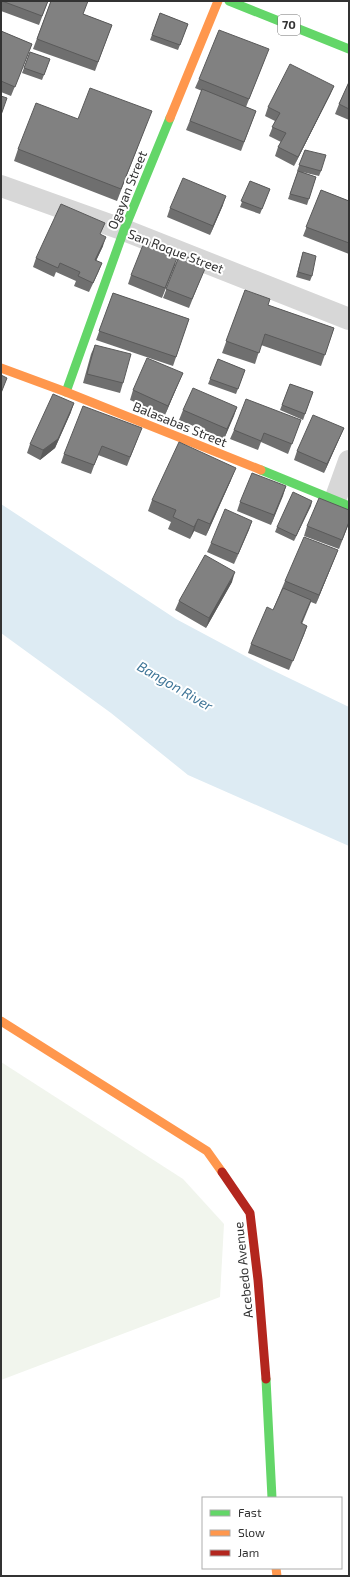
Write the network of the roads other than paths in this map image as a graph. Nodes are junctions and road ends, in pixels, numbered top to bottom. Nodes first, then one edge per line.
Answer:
1 (218, 1) edge
2 (229, 1) edge
3 (349, 49) edge
4 (1, 186) edge
5 (124, 230) junction
6 (349, 319) edge
7 (1, 368) edge
8 (66, 392) junction
9 (349, 461) edge
10 (342, 503) edge
11 (1, 1021) edge
12 (272, 1497) edge

1 - 5 main road, Ogayan Street
2 - 3 main road, 70
4 - 5 street, San Roque Street
5 - 6 street, San Roque Street
5 - 8 main road, Ogayan Street
7 - 8 main road, Balasabas Street
8 - 10 main road, Balasabas Street
9 - 10 street
11 - 12 main road, Acebedo Avenue

